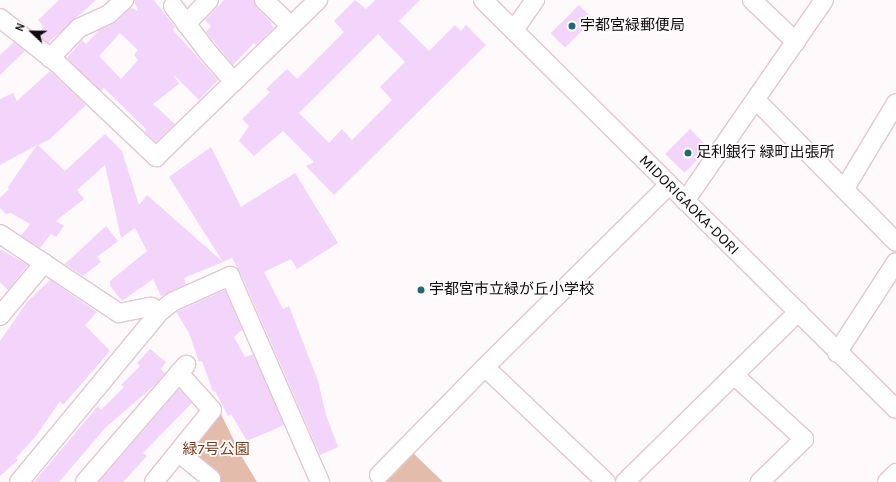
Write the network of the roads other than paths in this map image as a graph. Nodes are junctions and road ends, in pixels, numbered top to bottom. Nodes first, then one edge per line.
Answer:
1 (124, 0) edge
2 (209, 0) edge
3 (264, 0) edge
4 (318, 0) edge
5 (483, 0) edge
6 (535, 0) edge
7 (752, 0) edge
8 (824, 0) edge
9 (173, 6) dead end
10 (0, 18) edge
11 (186, 24) junction
12 (291, 26) junction
13 (514, 30) junction
14 (796, 42) junction
15 (50, 58) junction
16 (234, 82) junction
17 (756, 100) junction
18 (896, 103) edge
19 (669, 185) junction
20 (845, 188) junction
21 (685, 201) junction
22 (0, 234) edge
23 (896, 242) edge
24 (896, 262) edge
25 (44, 263) junction
26 (156, 311) junction
27 (798, 312) junction
28 (0, 316) edge
29 (837, 353) junction
30 (485, 367) junction
31 (734, 375) junction
32 (896, 409) edge
33 (179, 453) junction
34 (896, 473) edge
35 (379, 475) dead end
36 (19, 482) edge
37 (85, 482) edge
38 (154, 482) edge
39 (211, 482) edge
40 (320, 482) edge
41 (606, 482) edge
42 (625, 482) edge
43 (760, 482) edge
44 (887, 482) edge

1 - 15 street
2 - 11 street
3 - 12 street
4 - 12 street
5 - 13 street, MIDORIGAOKA-DORI
6 - 13 street
7 - 14 street
8 - 14 street
9 - 11 street
10 - 15 street
11 - 16 street
12 - 16 street
13 - 19 street, MIDORIGAOKA-DORI
14 - 17 street
15 - 16 street
17 - 20 street
17 - 21 street
18 - 20 street
19 - 21 street, MIDORIGAOKA-DORI
19 - 30 street
20 - 23 street
21 - 27 street, MIDORIGAOKA-DORI
22 - 25 street
24 - 29 street
25 - 26 street
25 - 28 street
26 - 36 street
26 - 40 street
27 - 29 street, MIDORIGAOKA-DORI
27 - 31 street
29 - 32 street, MIDORIGAOKA-DORI
30 - 35 street
30 - 41 street
31 - 42 street
31 - 43 street
33 - 37 street
33 - 38 street
33 - 39 street
34 - 44 street

